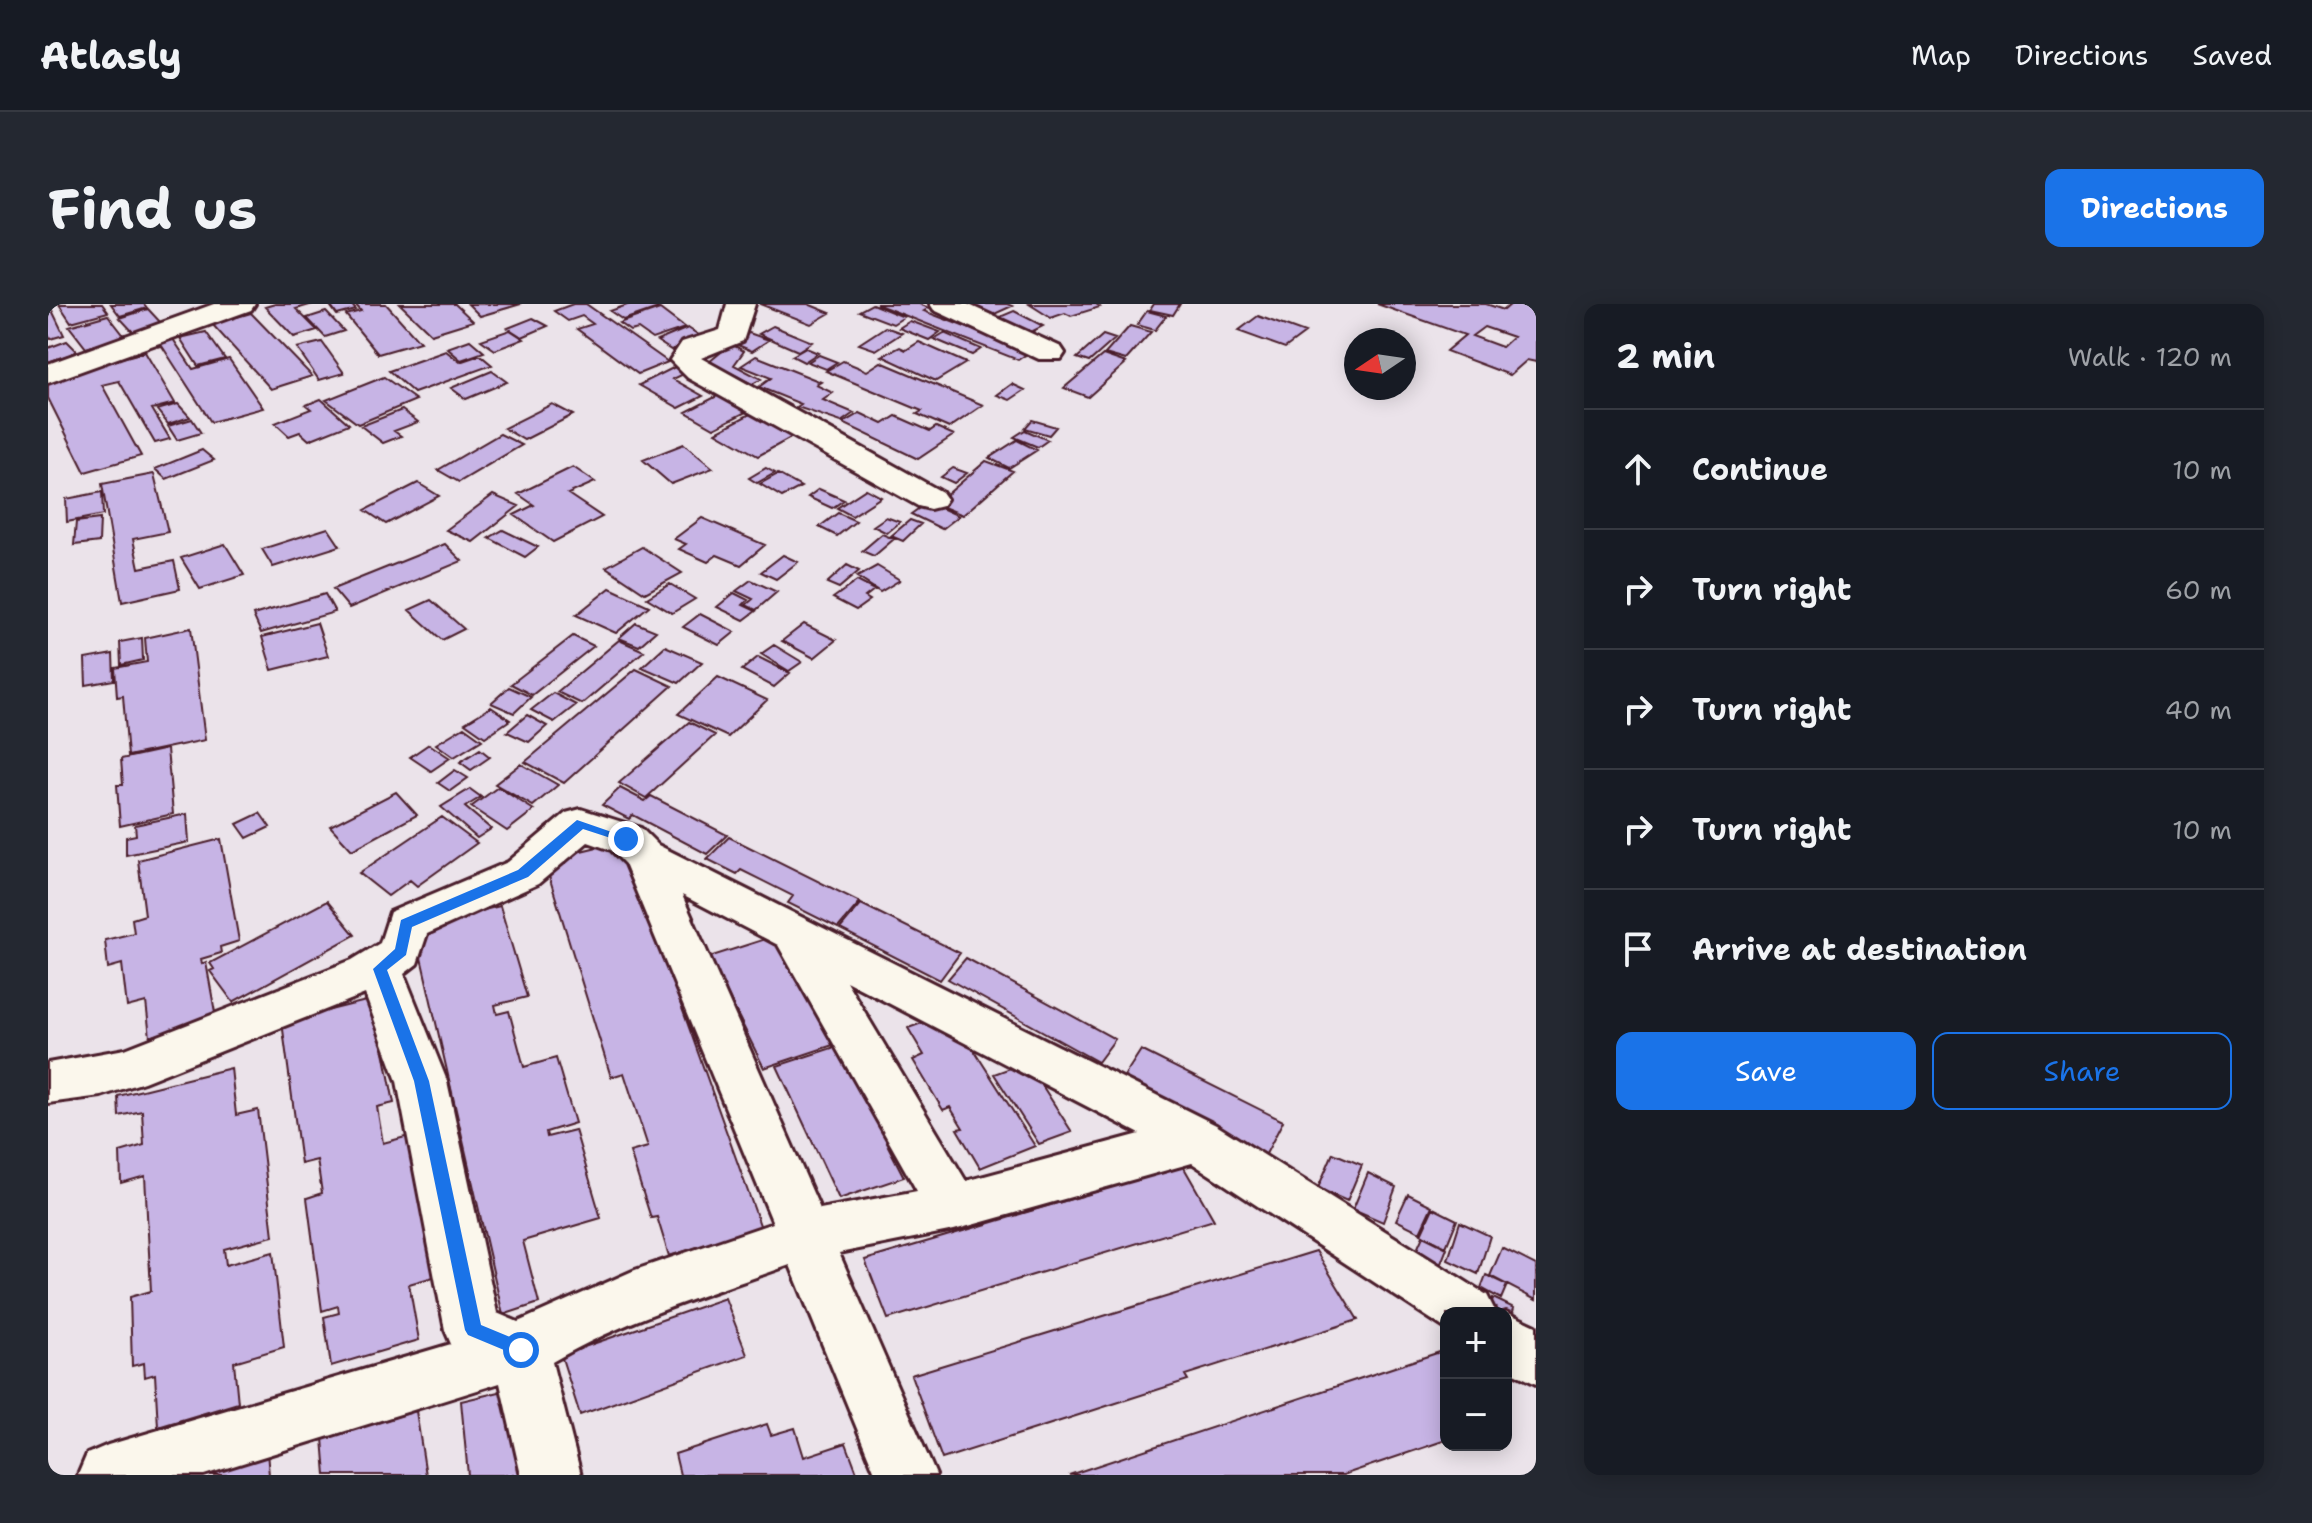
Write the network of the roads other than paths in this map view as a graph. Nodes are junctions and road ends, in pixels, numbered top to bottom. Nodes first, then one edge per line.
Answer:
1 (241, 304) edge
2 (741, 304) edge
3 (944, 304) edge
4 (201, 310) edge
5 (1050, 353) dead end
6 (48, 374) edge
7 (930, 499) dead end
8 (643, 856) junction
9 (796, 937) junction
10 (379, 969) junction
11 (48, 1083) edge
12 (1198, 1140) junction
13 (954, 1207) junction
14 (805, 1236) junction
15 (1459, 1307) edge
16 (1512, 1342) edge
17 (521, 1350) junction
18 (1536, 1357) edge
19 (108, 1475) edge
20 (551, 1475) edge
21 (906, 1475) edge

1 - 4 street
2 - 7 street
3 - 5 street
4 - 6 street
8 - 9 street
8 - 10 street
8 - 14 street
9 - 12 street
9 - 13 street
10 - 11 street
10 - 17 street
12 - 13 street
12 - 15 street
13 - 14 street
14 - 17 street
14 - 21 street
16 - 18 street
17 - 19 street
17 - 20 street

